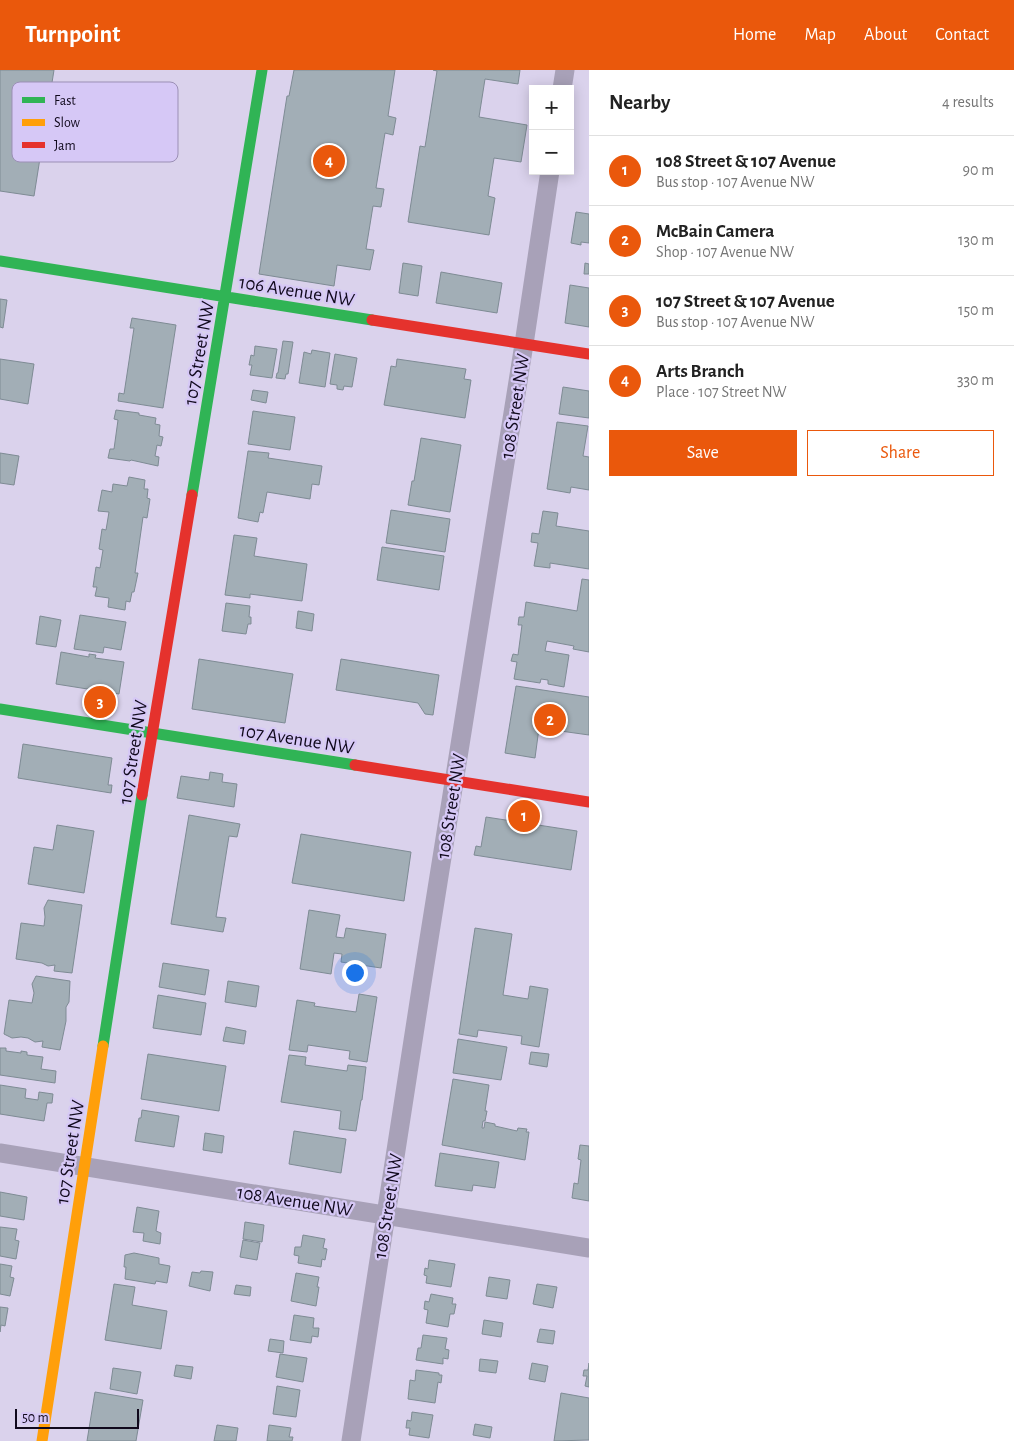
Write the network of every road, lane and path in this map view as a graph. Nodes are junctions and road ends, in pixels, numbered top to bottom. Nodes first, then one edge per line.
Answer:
1 (262, 70) edge
2 (565, 70) edge
3 (563, 85) edge
4 (549, 175) edge
5 (0, 261) edge
6 (226, 296) junction
7 (524, 344) junction
8 (589, 354) edge
9 (0, 709) edge
10 (152, 733) junction
11 (454, 780) junction
12 (589, 802) edge
13 (0, 1153) edge
14 (84, 1166) junction
15 (386, 1215) junction
16 (589, 1248) edge
17 (42, 1441) edge
18 (351, 1441) edge

1 - 6 street, 107 Street NW
2 - 3 street
4 - 7 street, 108 Street NW
5 - 6 street, 106 Avenue NW
6 - 7 street, 106 Avenue NW
6 - 10 street, 107 Street NW
7 - 8 street, 106 Avenue NW
7 - 11 street, 108 Street NW
9 - 10 street, 107 Avenue NW
10 - 11 street, 107 Avenue NW
10 - 14 street, 107 Street NW
11 - 12 street, 107 Avenue NW
11 - 15 street, 108 Street NW
13 - 14 street, 108 Avenue NW
14 - 15 street, 108 Avenue NW
14 - 17 street, 107 Street NW
15 - 16 street, 108 Avenue NW
15 - 18 street, 108 Street NW

